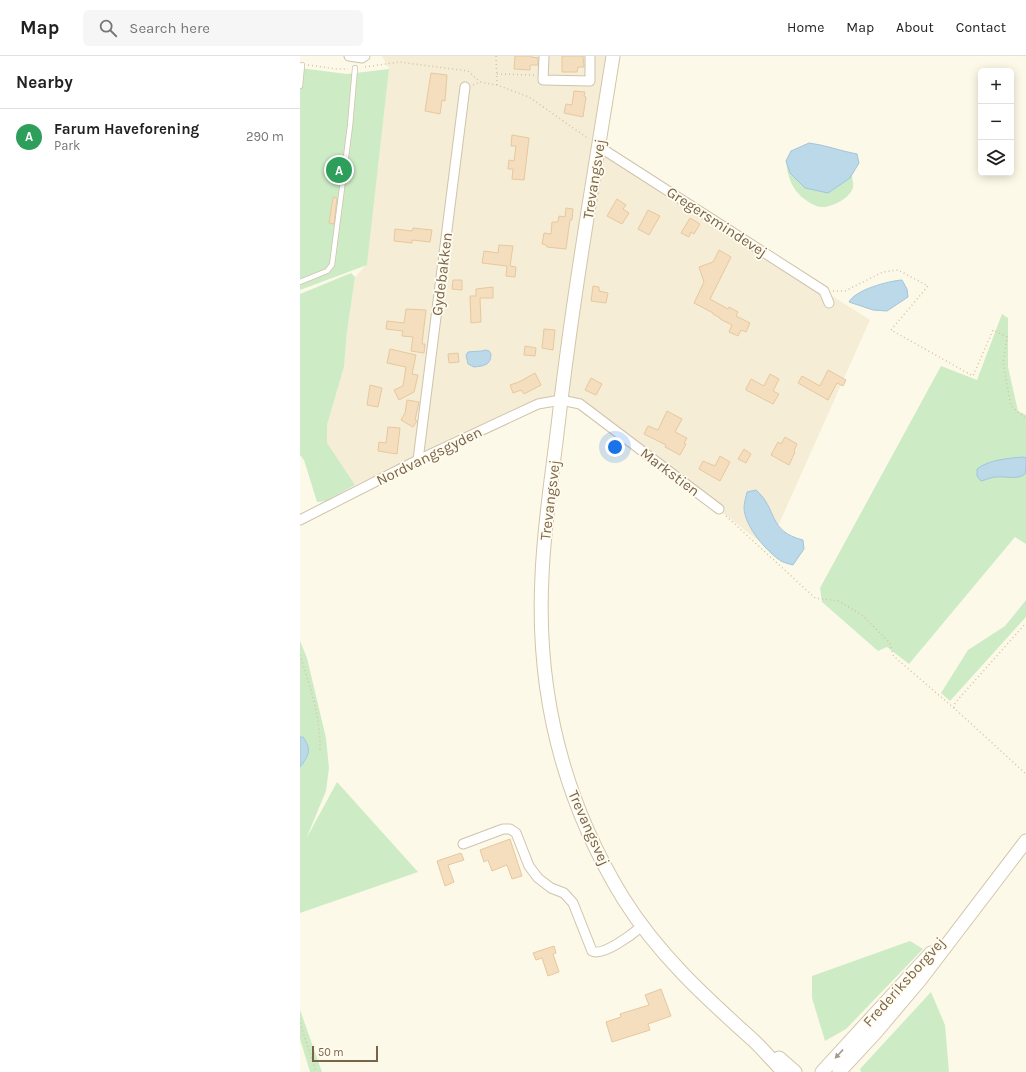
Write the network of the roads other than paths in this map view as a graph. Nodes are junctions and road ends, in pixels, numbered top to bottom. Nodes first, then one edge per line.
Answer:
1 (349, 56) edge
2 (365, 56) edge
3 (544, 56) edge
4 (590, 56) edge
5 (613, 56) edge
6 (302, 65) road end
7 (355, 68) road end
8 (301, 74) edge
9 (300, 86) edge
10 (465, 87) road end
11 (598, 146) junction
12 (300, 282) edge
13 (829, 304) dead end
14 (561, 400) junction
15 (418, 460) junction
16 (719, 509) road end
17 (300, 520) edge
18 (1026, 841) edge
19 (463, 844) dead end
20 (986, 893) junction
21 (642, 926) junction
22 (756, 1043) junction
23 (784, 1072) edge
24 (795, 1072) edge
25 (822, 1072) edge
26 (839, 1072) edge

1 - 2 street
3 - 4 street
5 - 11 street, Trevangsvej
6 - 8 lane
7 - 12 lane
8 - 9 lane
10 - 15 street, Gydebakken
11 - 13 street, Gregersmindevej
11 - 14 street, Trevangsvej
14 - 15 street, Nordvangsgyden
14 - 16 street, Markstien
14 - 21 street, Trevangsvej
15 - 17 street, Nordvangsgyden
18 - 20 street, Frederiksborgvej
19 - 21 street
20 -> 25 street, Frederiksborgvej
20 - 26 street, Frederiksborgvej
21 - 22 street, Trevangsvej
22 - 23 street, Trevangsvej
22 - 24 street, Trevangsvej

